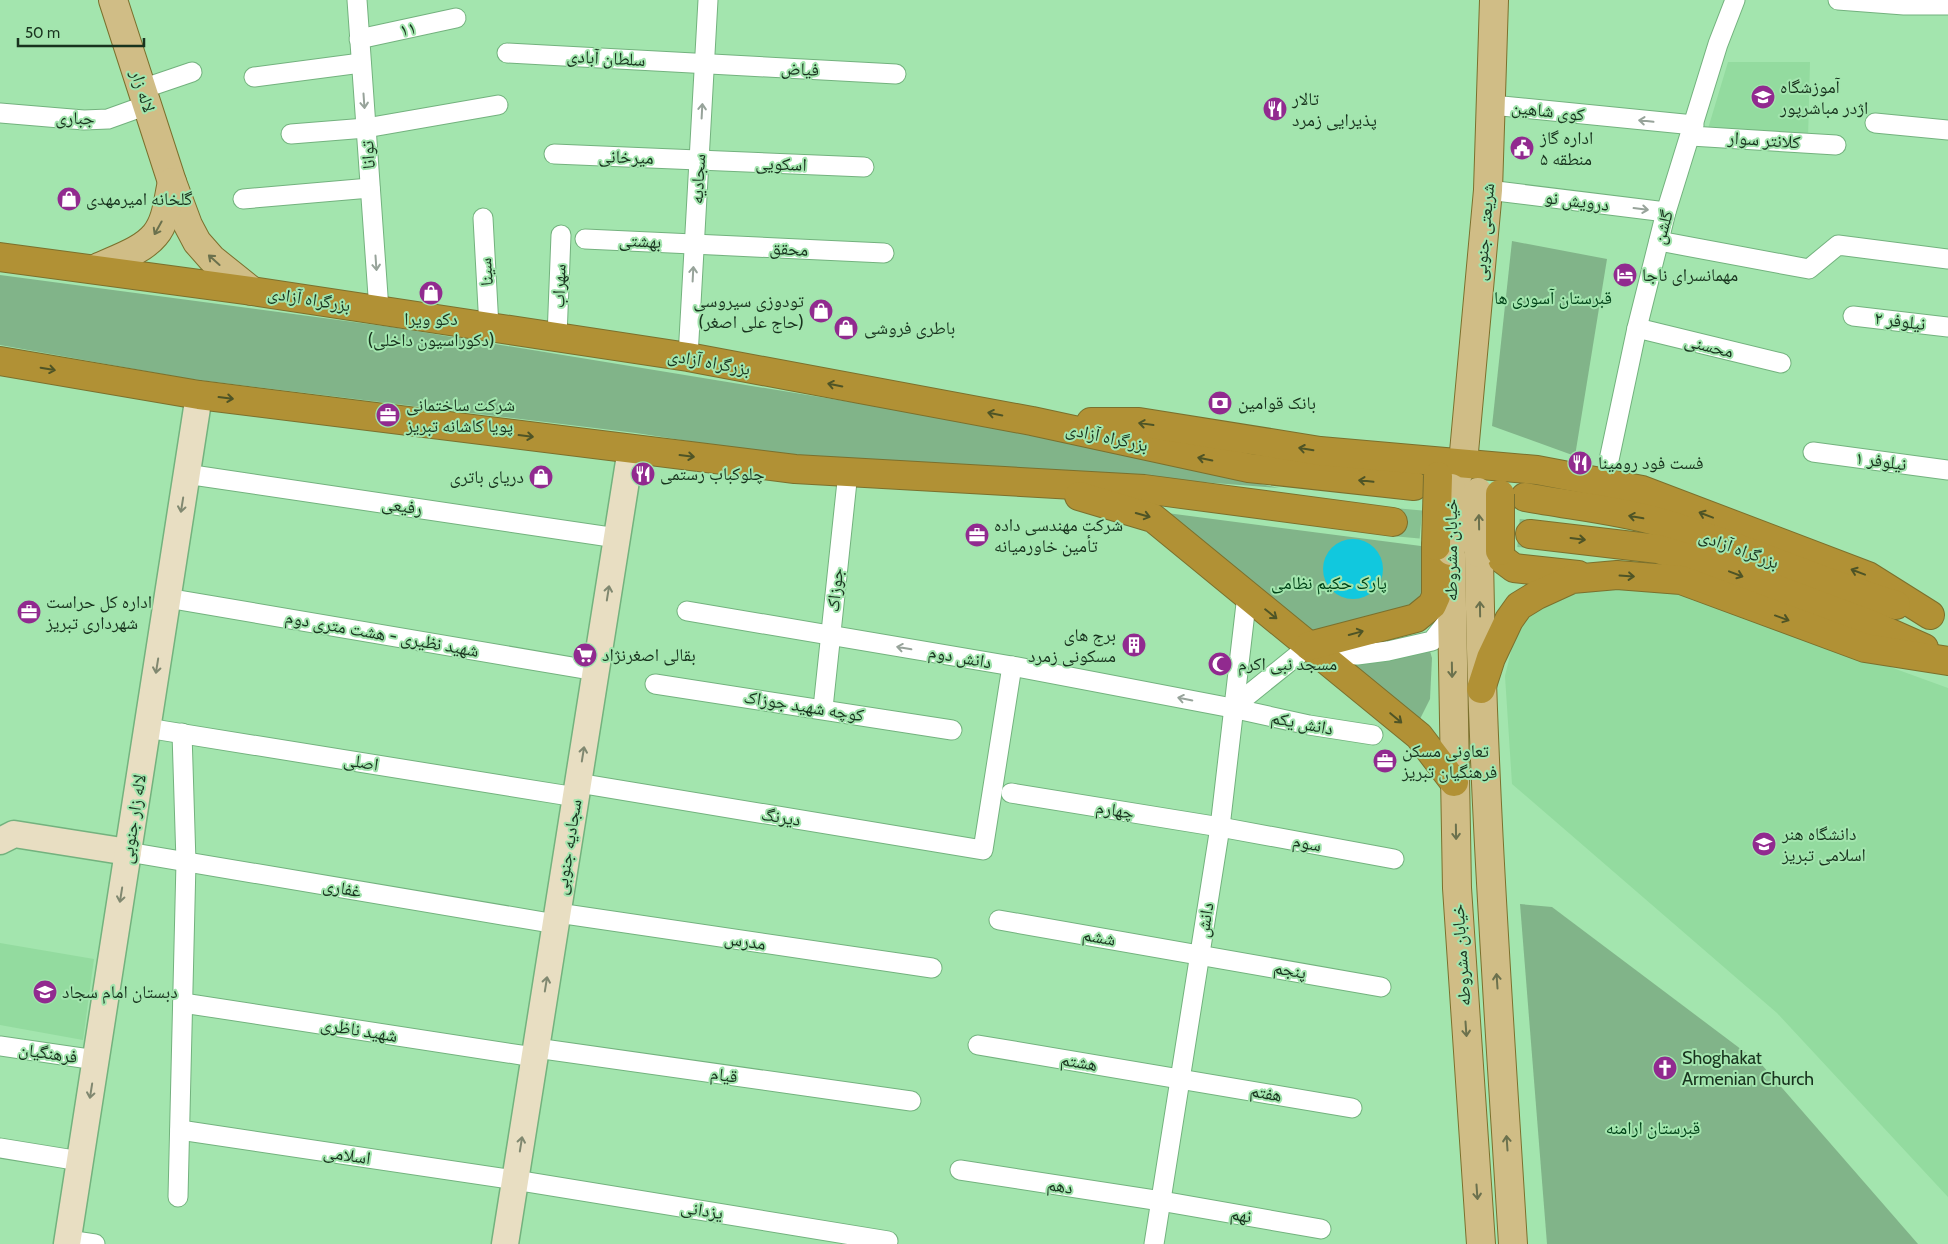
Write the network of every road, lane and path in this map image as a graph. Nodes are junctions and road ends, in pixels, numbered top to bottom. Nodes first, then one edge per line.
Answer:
1 (113, 0) edge
2 (356, 0) edge
3 (708, 0) edge
4 (1494, 0) edge
5 (1735, 0) edge
6 (1838, 0) edge
7 (1948, 4) edge
8 (456, 18) dead end
9 (359, 39) junction
10 (507, 53) dead end
11 (361, 63) junction
12 (704, 64) junction
13 (192, 72) dead end
14 (896, 74) dead end
15 (254, 78) dead end
16 (145, 97) junction
17 (498, 105) dead end
18 (1492, 105) junction
19 (0, 113) edge
20 (1875, 123) dead end
21 (366, 128) junction
22 (1948, 130) edge
23 (1693, 131) junction
24 (291, 134) dead end
25 (1836, 145) dead end
26 (554, 154) dead end
27 (699, 160) junction
28 (864, 167) dead end
29 (172, 182) junction
30 (370, 188) junction
31 (1488, 190) junction
32 (244, 199) dead end
33 (1666, 212) junction
34 (482, 218) dead end
35 (561, 235) dead end
36 (585, 239) dead end
37 (1659, 241) junction
38 (694, 244) junction
39 (884, 253) dead end
40 (0, 257) edge
41 (1948, 259) edge
42 (97, 268) junction
43 (252, 291) junction
44 (379, 310) junction
45 (1852, 316) dead end
46 (489, 327) junction
47 (1948, 327) edge
48 (1637, 328) junction
49 (557, 338) junction
50 (688, 357) junction
51 (0, 361) edge
52 (1780, 363) dead end
53 (199, 395) junction
54 (632, 449) junction
55 (1813, 452) dead end
56 (1608, 460) dead end
57 (1537, 470) junction
58 (1948, 470) edge
59 (848, 472) junction
60 (186, 474) junction
61 (1441, 475) junction
62 (1029, 482) junction
63 (1501, 494) junction
64 (1394, 522) tunnel mouth
65 (1530, 534) tunnel mouth
66 (617, 538) junction
67 (1444, 548) junction
68 (1489, 552) junction
69 (1591, 577) junction
70 (1247, 595) junction
71 (167, 598) junction
72 (686, 611) dead end
73 (1451, 617) junction
74 (1939, 618) edge
75 (830, 635) junction
76 (1309, 646) junction
77 (1948, 660) edge
78 (1012, 666) junction
79 (596, 671) junction
80 (656, 684) dead end
81 (1481, 689) junction
82 (823, 708) junction
83 (1232, 708) junction
84 (147, 728) junction
85 (952, 730) dead end
86 (182, 733) junction
87 (1373, 735) dead end
88 (1454, 782) junction
89 (577, 790) junction
90 (1011, 793) dead end
91 (1220, 827) junction
92 (0, 840) edge
93 (128, 852) junction
94 (1394, 859) dead end
95 (186, 862) junction
96 (557, 919) junction
97 (999, 920) dead end
98 (1200, 954) junction
99 (932, 968) dead end
100 (1380, 987) dead end
101 (183, 1003) junction
102 (978, 1045) dead end
103 (0, 1046) edge
104 (535, 1053) junction
105 (96, 1060) junction
106 (1180, 1078) junction
107 (911, 1101) dead end
108 (1352, 1108) dead end
109 (180, 1130) junction
110 (0, 1148) edge
111 (80, 1161) junction
112 (960, 1170) dead end
113 (515, 1180) junction
114 (178, 1197) dead end
115 (1161, 1201) junction
116 (1321, 1229) dead end
117 (888, 1241) dead end
118 (68, 1242) edge
119 (95, 1244) edge
120 (505, 1244) edge
121 (1154, 1244) edge
122 (1481, 1244) edge
123 (1513, 1244) edge

1 - 16 main road, لاله زار
2 - 9 street, توانا
3 - 12 street, سجادیه
4 - 18 main road, شریعتی جنوبی
5 - 23 street, گلشن
6 - 7 street
8 - 9 street, ۱۱
9 - 11 street, توانا
10 - 12 street, سلطان آبادی
11 - 15 street
11 -> 21 street, توانا
12 - 14 street, فیاض
27 -> 12 street, سجادیه
13 - 16 street, جباری
16 - 19 street, جباری
16 - 29 main road, لاله زار
17 - 21 street
23 -> 18 street, کوی شاهین
18 - 31 main road, شریعتی جنوبی
20 - 22 street
21 - 24 street
21 - 30 street, توانا
23 - 25 street, کلانتر سوار
23 - 33 street, گلشن
26 - 27 street, میرخانی
27 - 28 street, اسکویی
27 - 38 street, سجادیه
29 -> 42 main road
43 -> 29 main road, لاله زار
30 - 32 street
30 -> 44 street, توانا
31 -> 33 street, درویش نو
31 - 61 main road, شریعتی جنوبی
33 - 37 street, گلشن
34 - 46 street, سینا
35 - 49 street, سهراب
36 - 38 street, بهشتی
37 - 41 street
37 - 48 street, گلشن
38 - 39 street, محقق
50 -> 38 street, سجادیه
40 - 42 highway, بزرگراه آزادی
42 - 43 highway, بزرگراه آزادی
43 - 44 highway, بزرگراه آزادی
44 - 46 highway, بزرگراه آزادی
45 - 47 street, نیلوفر ۲
46 - 49 highway, بزرگراه آزادی
48 - 52 street, محسنی
48 - 56 street, گلشن
49 - 50 highway, بزرگراه آزادی
61 -> 50 highway, بزرگراه آزادی
51 -> 53 highway
53 -> 54 highway
53 - 60 street, لاله زار جنوبی
54 -> 59 highway
54 - 66 street, سجادیه جنوبی
55 - 58 street, نیلوفر ۱
57 - 61 highway, بزرگراه آزادی
57 - 63 highway
74 -> 57 highway, بزرگراه آزادی
59 - 62 highway
59 - 75 street, جوزاک
60 - 66 street, رفیعی
60 -> 71 street, لاله زار جنوبی
61 - 63 main road, خیابان مشروطه
61 - 67 highway, bridge
62 - 64 highway
62 -> 70 highway
63 - 68 highway, bridge
74 -> 63 highway, بزرگراه آزادی
65 -> 77 highway, بزرگراه آزادی
79 -> 66 street, سجادیه جنوبی
67 - 73 main road, خیابان مشروطه
76 -> 67 highway
68 - 69 highway
81 -> 68 main road, خیابان مشروطه
69 -> 77 highway
69 - 81 highway
70 -> 76 highway
70 - 83 street, دانش
71 - 79 street, شهید نظیری - هشت متری دوم
71 -> 84 street, لاله زار جنوبی
72 - 75 street, دانش دوم
73 - 76 street
73 -> 88 main road, خیابان مشروطه
78 -> 75 street, دانش دوم
75 - 82 street, جوزاک
76 - 83 street
76 -> 88 highway
83 -> 78 street, دانش دوم
78 - 89 street, دیرنگ
89 -> 79 street, سجادیه جنوبی
80 - 82 street, کوچه شهید جوزاک
123 -> 81 main road, خیابان مشروطه
82 - 85 street, کوچه شهید جوزاک
83 - 87 street, دانش یکم
83 - 91 street, دانش
84 - 86 street, اصلی
84 - 93 street, لاله زار جنوبی
86 - 89 street, اصلی
86 - 95 street
88 -> 122 main road, خیابان مشروطه
89 - 96 street, سجادیه جنوبی
90 - 91 street, چهارم
91 - 94 street, سوم
91 - 98 street, دانش
92 - 93 street
93 - 95 street, غفاری
93 -> 105 street, لاله زار جنوبی
95 - 96 street, غفاری
95 - 101 street
96 - 99 street, مدرس
104 -> 96 street, سجادیه جنوبی
97 - 98 street, ششم
98 - 100 street, پنجم
98 - 106 street, دانش
101 - 104 street, شهید ناظری
101 - 109 street
102 - 106 street, هشتم
103 - 105 street, فرهنگیان
104 - 107 street, قیام
113 -> 104 street, سجادیه جنوبی
105 -> 111 street, لاله زار جنوبی
106 - 108 street, هفتم
106 - 115 street, دانش
109 - 113 street, اسلامی
109 - 114 street
110 - 111 street
111 - 118 street, لاله زار جنوبی
112 - 115 street, دهم
113 - 117 street, یزدانی
113 - 120 street, سجادیه جنوبی
115 - 116 street, نهم
115 - 121 street, دانش
118 - 119 street

